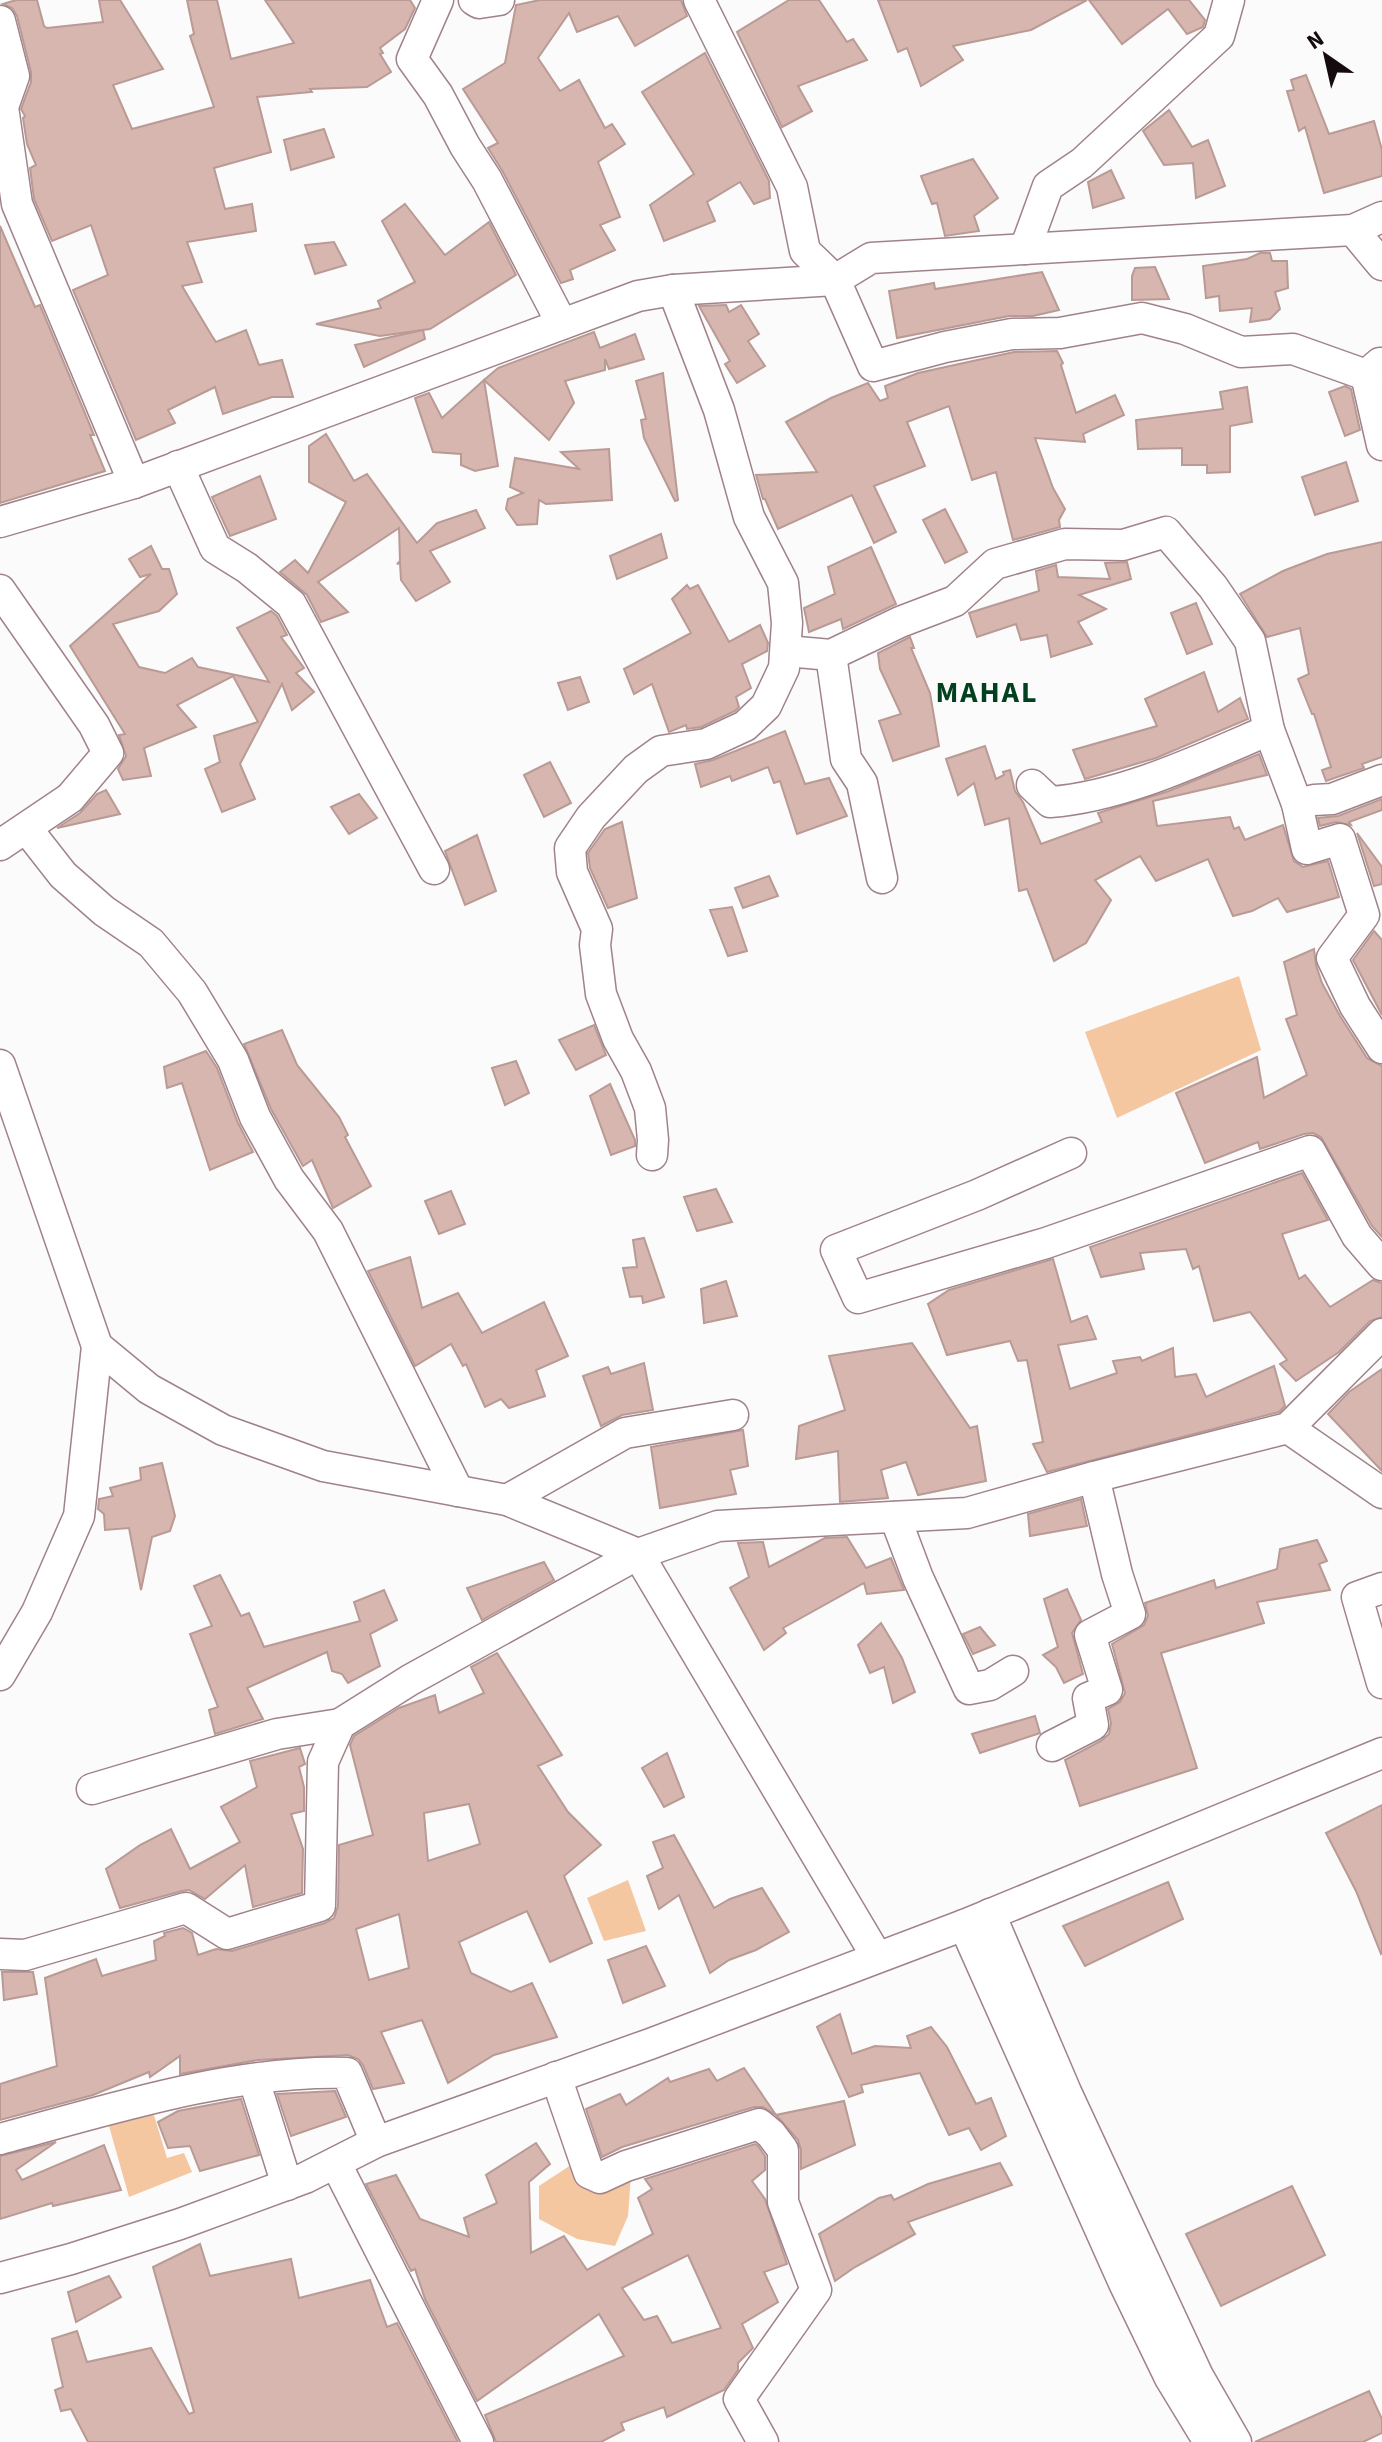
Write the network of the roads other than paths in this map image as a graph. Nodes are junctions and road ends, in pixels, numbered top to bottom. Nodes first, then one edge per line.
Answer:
1 (438, 0) edge
2 (474, 0) edge
3 (499, 0) edge
4 (699, 0) edge
5 (1229, 0) edge
6 (0, 21) edge
7 (1382, 217) edge
8 (1353, 230) junction
9 (1025, 249) junction
10 (1382, 265) edge
11 (835, 280) junction
12 (673, 290) junction
13 (562, 324) junction
14 (1374, 368) edge
15 (1382, 445) edge
16 (178, 466) junction
17 (134, 483) junction
18 (0, 522) edge
19 (0, 590) edge
20 (786, 651) junction
21 (831, 655) junction
22 (1269, 730) junction
23 (1382, 780) edge
24 (1032, 785) dead end
25 (1297, 804) junction
26 (27, 829) junction
27 (0, 845) edge
28 (434, 869) dead end
29 (882, 878) dead end
30 (1382, 1048) edge
31 (0, 1065) edge
32 (1071, 1153) dead end
33 (652, 1155) dead end
34 (1382, 1265) edge
35 (1382, 1334) edge
36 (97, 1346) junction
37 (733, 1415) dead end
38 (1288, 1428) junction
39 (1094, 1477) junction
40 (458, 1491) junction
41 (1382, 1493) edge
42 (507, 1500) junction
43 (895, 1517) junction
44 (638, 1554) junction
45 (1382, 1588) edge
46 (1013, 1671) dead end
47 (0, 1675) edge
48 (1382, 1683) edge
49 (340, 1724) junction
50 (1052, 1746) dead end
51 (1382, 1753) edge
52 (92, 1789) dead end
53 (977, 1919) junction
54 (0, 1954) edge
55 (877, 1957) junction
56 (556, 2077) junction
57 (254, 2080) junction
58 (0, 2139) edge
59 (376, 2142) junction
60 (336, 2164) junction
61 (287, 2185) junction
62 (0, 2278) edge
63 (478, 2442) edge
64 (763, 2442) edge
65 (1209, 2442) edge
66 (1236, 2442) edge

1 - 13 street
2 - 3 street
4 - 11 street
5 - 9 street
6 - 17 street
7 - 8 street
8 - 9 street
8 - 10 street
9 - 11 street
11 - 12 street
11 - 14 street
12 - 13 street
12 - 20 street
13 - 16 street
14 - 15 street
16 - 17 street
16 - 28 street
17 - 18 street
19 - 26 street
20 - 21 street
20 - 33 street
21 - 22 street
21 - 29 street
22 - 24 street
22 - 25 street
23 - 25 street
25 - 30 street
26 - 27 street
26 - 40 street
31 - 36 street
32 - 34 street
35 - 38 street
36 - 40 street
36 - 47 street
37 - 42 street
38 - 39 street
38 - 41 street
39 - 43 street
39 - 50 street
40 - 42 street
42 - 44 street
43 - 44 street
43 - 46 street
44 - 49 street
44 - 55 street
45 - 48 street
49 - 52 street
49 - 54 street
51 - 53 street
53 - 55 street
53 - 65 street
53 - 66 street
55 - 56 street
56 - 59 street
56 - 64 street
57 - 58 street
57 - 59 street
57 - 61 street
59 - 60 street
60 - 61 street
60 - 63 street
61 - 62 street

